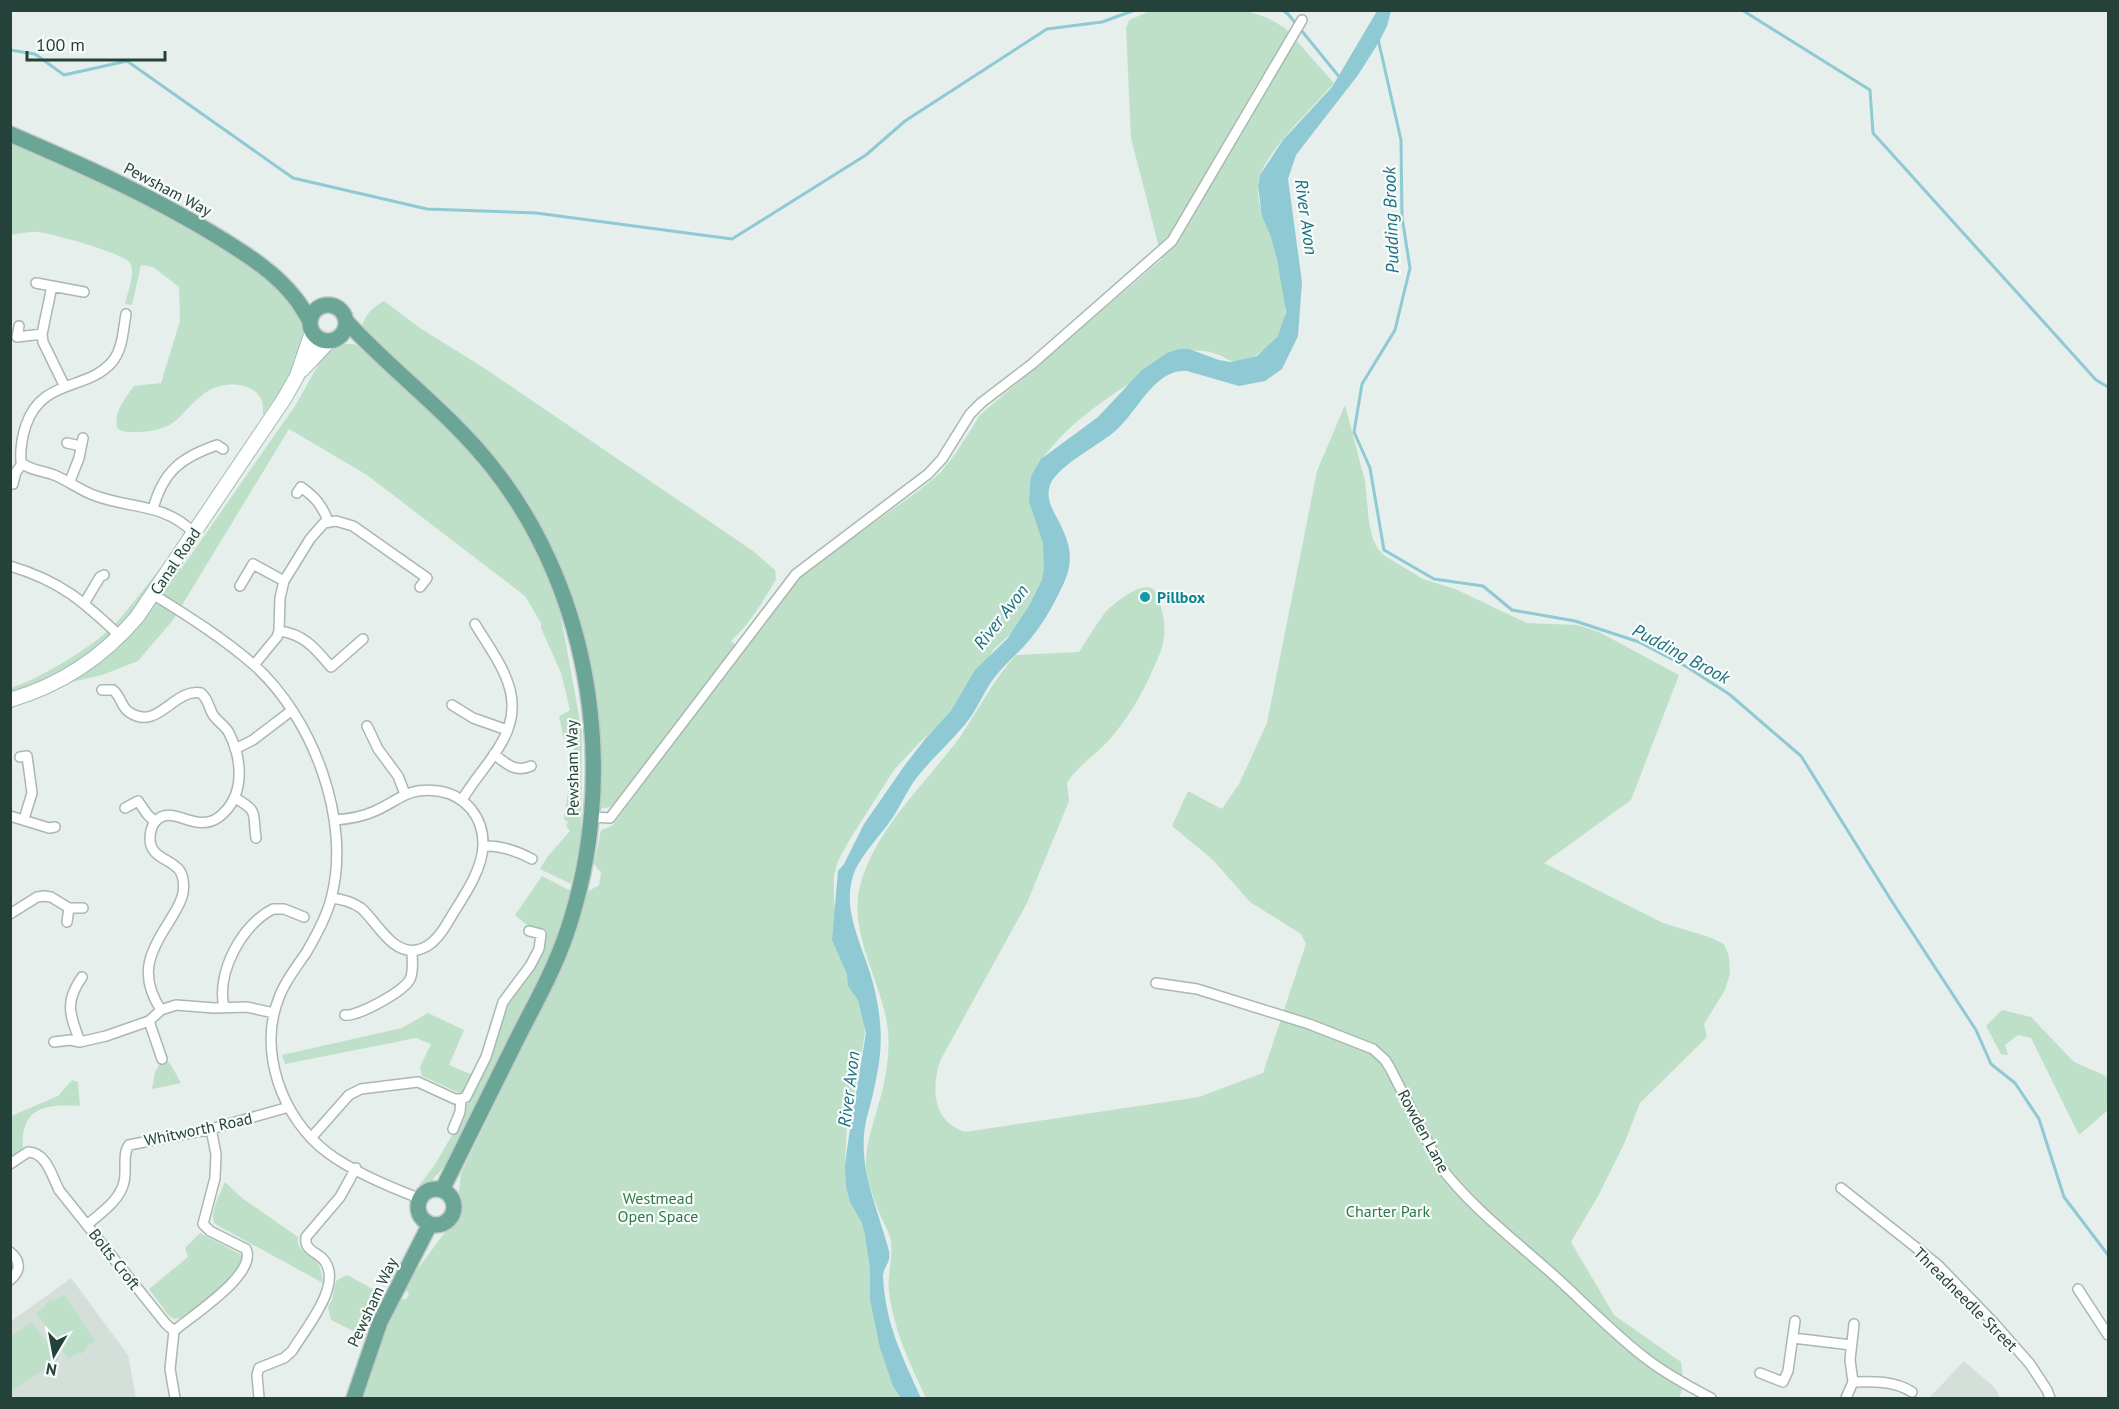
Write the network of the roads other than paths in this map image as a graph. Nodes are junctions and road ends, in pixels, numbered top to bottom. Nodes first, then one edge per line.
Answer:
1 (1302, 20) dead end
2 (10, 134) edge
3 (36, 283) dead end
4 (52, 286) junction
5 (84, 292) dead end
6 (295, 298) junction
7 (320, 306) junction
8 (122, 319) dead end
9 (346, 321) junction
10 (19, 326) dead end
11 (311, 327) junction
12 (42, 334) junction
13 (334, 339) junction
14 (373, 350) junction
15 (297, 376) junction
16 (65, 387) junction
17 (221, 434) dead end
18 (10, 439) edge
19 (21, 442) junction
20 (67, 443) dead end
21 (22, 464) junction
22 (70, 481) junction
23 (11, 487) edge
24 (300, 488) dead end
25 (153, 509) junction
26 (328, 521) junction
27 (194, 533) junction
28 (10, 566) edge
29 (99, 575) dead end
30 (284, 580) junction
31 (240, 586) dead end
32 (420, 588) dead end
33 (154, 595) junction
34 (85, 602) junction
35 (475, 624) dead end
36 (279, 631) junction
37 (121, 637) junction
38 (363, 639) dead end
39 (254, 665) junction
40 (102, 690) dead end
41 (10, 700) edge
42 (291, 711) junction
43 (455, 711) dead end
44 (367, 726) dead end
45 (507, 730) junction
46 (235, 749) junction
47 (494, 754) junction
48 (20, 757) dead end
49 (531, 766) dead end
50 (405, 794) junction
51 (235, 798) junction
52 (462, 800) junction
53 (125, 808) dead end
54 (10, 816) edge
55 (592, 817) junction
56 (24, 819) junction
57 (335, 820) junction
58 (155, 822) junction
59 (51, 831) dead end
60 (244, 831) dead end
61 (483, 846) junction
62 (532, 859) dead end
63 (331, 898) junction
64 (69, 908) junction
65 (83, 908) dead end
66 (10, 914) edge
67 (304, 917) dead end
68 (67, 922) dead end
69 (529, 931) dead end
70 (412, 951) junction
71 (82, 977) dead end
72 (1156, 983) dead end
73 (224, 1007) junction
74 (161, 1010) junction
75 (274, 1013) junction
76 (349, 1017) dead end
77 (149, 1021) junction
78 (54, 1042) dead end
79 (80, 1042) junction
80 (158, 1054) dead end
81 (461, 1099) junction
82 (289, 1107) junction
83 (211, 1129) junction
84 (453, 1129) dead end
85 (311, 1138) junction
86 (11, 1163) edge
87 (356, 1168) junction
88 (1841, 1188) dead end
89 (442, 1190) junction
90 (421, 1199) junction
91 (88, 1224) junction
92 (430, 1224) junction
93 (10, 1252) edge
94 (10, 1280) edge
95 (2078, 1289) dead end
96 (1795, 1321) dead end
97 (1854, 1324) dead end
98 (174, 1331) junction
99 (2109, 1335) edge
100 (1793, 1338) junction
101 (1851, 1345) junction
102 (1760, 1373) dead end
103 (1853, 1382) junction
104 (1912, 1392) dead end
105 (175, 1398) edge
106 (258, 1398) edge
107 (354, 1398) edge
108 (1711, 1398) edge
109 (1846, 1398) edge
110 (2050, 1398) edge

1 - 55 street
2 - 6 main road, Pewsham Way
3 - 4 street
4 - 5 street
4 - 12 street
6 - 7 main road, Pewsham Way
6 - 11 main road, Pewsham Way
7 - 9 main road
7 - 11 main road
8 - 16 street
9 - 13 main road
9 - 14 main road, Pewsham Way
10 - 12 street
11 - 13 main road
11 - 15 street, Canal Road
12 - 16 street
13 - 14 main road, Pewsham Way
13 - 15 street, Canal Road
14 - 55 main road, Pewsham Way
15 - 27 street, Canal Road
16 - 19 street
17 - 25 street
18 - 19 street
19 - 21 street
20 - 22 street
21 - 22 street
21 - 23 street
22 - 25 street
24 - 26 street
25 - 27 street
26 - 30 street
26 - 32 street
27 - 33 street, Canal Road
28 - 34 street
29 - 34 street
30 - 31 street
30 - 36 street
33 - 37 street, Canal Road
33 - 39 street
34 - 37 street
35 - 45 street
36 - 38 street
36 - 39 street
37 - 41 street, Canal Road
39 - 42 street
40 - 46 street
42 - 46 street
42 - 57 street
43 - 45 street
44 - 50 street
45 - 47 street
46 - 51 street
47 - 49 street
47 - 52 street
48 - 56 street
50 - 52 street
50 - 57 street
51 - 58 street
51 - 60 street
52 - 61 street
53 - 58 street
54 - 56 street
55 - 89 main road, Pewsham Way
56 - 59 street
57 - 63 street
58 - 74 street
61 - 62 street
61 - 70 street
63 - 70 street
63 - 75 street
64 - 65 street
64 - 66 street
64 - 68 street
67 - 73 street
69 - 81 street
70 - 76 street
71 - 79 street
72 - 108 street, Rowden Lane
73 - 74 street
73 - 75 street
74 - 77 street
75 - 82 street
77 - 79 street
77 - 80 street
78 - 79 street
81 - 84 street
81 - 85 street
82 - 83 street, Whitworth Road
82 - 85 street
83 - 91 street, Whitworth Road
83 - 98 street
85 - 87 street
86 - 91 street, Bolts Croft
87 - 90 street
87 - 106 street
88 - 110 street, Threadneedle Street
89 - 90 main road
89 - 92 main road
90 - 92 main road
91 - 98 street, Bolts Croft
92 - 107 main road, Pewsham Way
93 - 94 street
95 - 99 street
96 - 100 street
97 - 101 street
98 - 105 street
100 - 101 street
100 - 102 street
101 - 103 street
103 - 104 street
103 - 109 street

